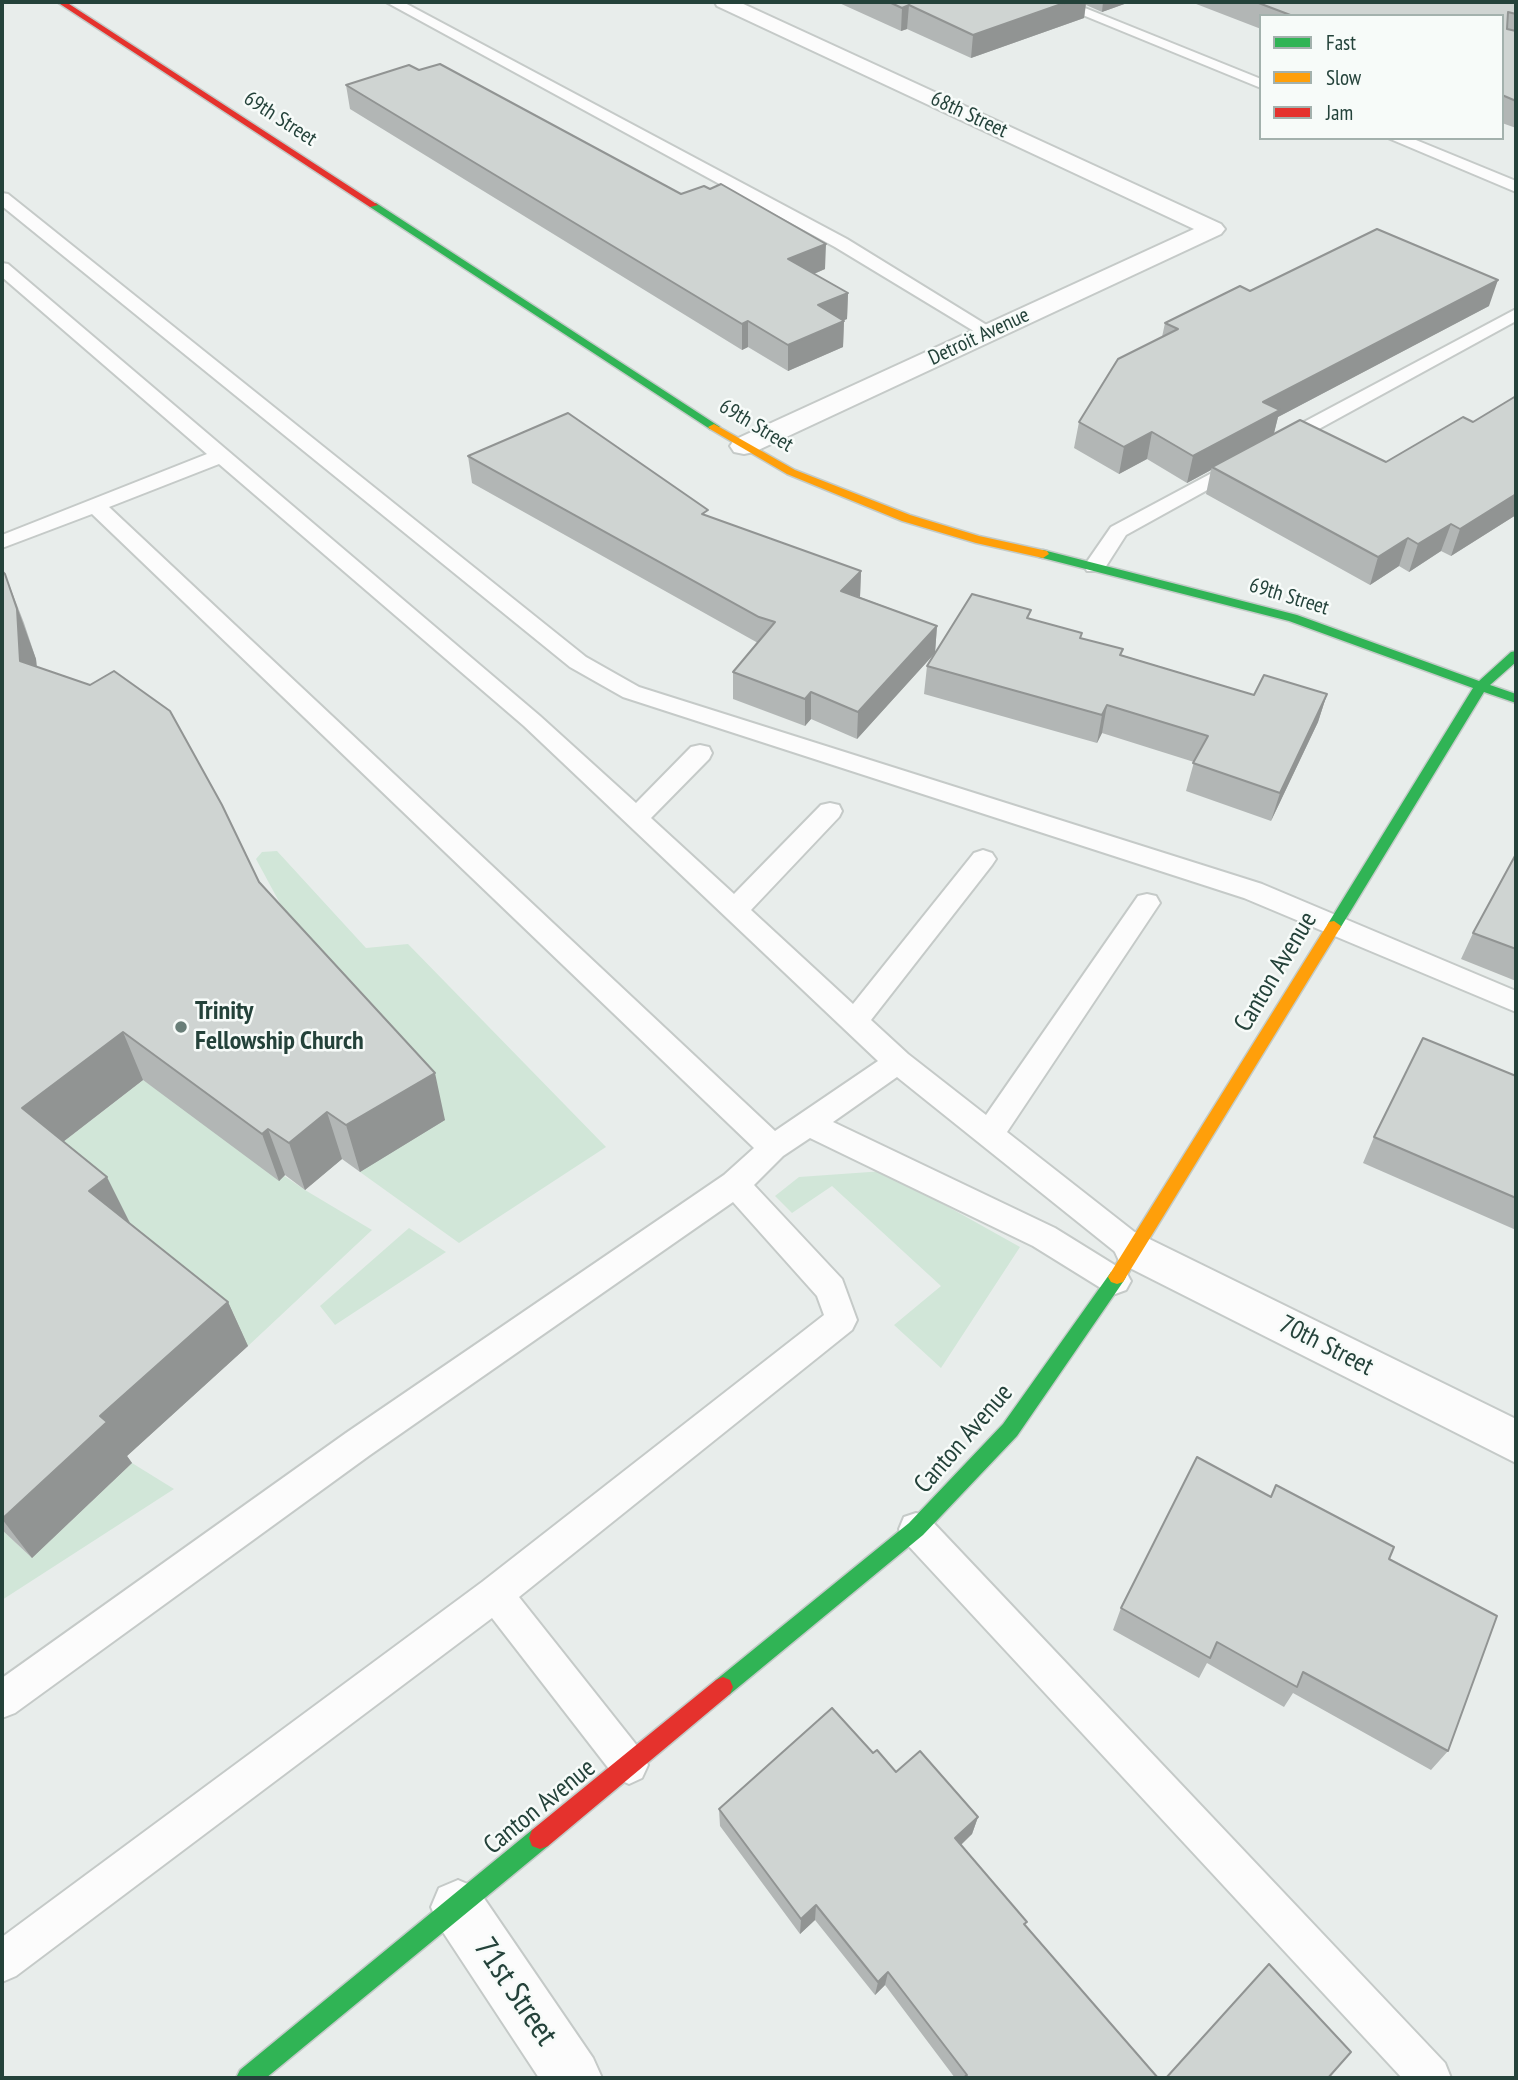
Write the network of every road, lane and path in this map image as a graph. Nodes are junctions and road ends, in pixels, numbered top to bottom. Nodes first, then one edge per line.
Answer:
1 (61, 2) edge
2 (393, 2) edge
3 (724, 2) edge
4 (1058, 2) edge
5 (1259, 83) edge
6 (1401, 140) edge
7 (1516, 187) edge
8 (2, 198) edge
9 (1213, 229) joint
10 (2, 268) edge
11 (1516, 314) edge
12 (989, 332) junction
13 (744, 446) junction
14 (220, 456) junction
15 (95, 505) junction
16 (2, 542) edge
17 (1095, 566) junction
18 (1516, 655) edge
19 (1481, 686) junction
20 (1516, 699) edge
21 (700, 753) dead end
22 (831, 811) dead end
23 (636, 818) junction
24 (983, 859) dead end
25 (1147, 902) dead end
26 (735, 910) junction
27 (1332, 926) junction
28 (1516, 1002) edge
29 (855, 1021) junction
30 (898, 1062) junction
31 (809, 1124) junction
32 (989, 1134) junction
33 (773, 1148) junction
34 (735, 1184) junction
35 (1125, 1266) junction
36 (1516, 1442) edge
37 (916, 1529) junction
38 (495, 1594) junction
39 (2, 1700) edge
40 (629, 1765) junction
41 (458, 1906) junction
42 (2, 1962) edge
43 (248, 2078) edge
44 (573, 2078) edge
45 (1430, 2078) edge

1 - 13 street, 69th Street
2 - 12 lane
3 - 9 street, 68th Street
4 - 5 lane
6 - 7 lane
8 - 27 lane
9 - 12 street, Detroit Avenue
10 - 14 lane
11 - 17 lane
12 - 13 street, Detroit Avenue
13 - 17 street, 69th Street
14 - 15 lane
14 - 23 lane
15 - 16 lane
15 - 33 lane
17 - 19 street, 69th Street
18 - 19 street, Canton Avenue
19 - 20 street, 69th Street
19 - 27 street, Canton Avenue
21 - 23 lane
22 - 26 lane
23 - 26 lane
24 - 29 lane
25 - 32 lane
26 - 29 lane
27 - 28 lane
27 - 35 street, Canton Avenue
29 - 30 lane
30 - 31 lane
30 - 32 lane
31 - 33 lane
31 - 35 lane
32 - 35 lane
33 - 34 lane
34 - 38 lane
34 - 39 lane
35 - 36 street, 70th Street
35 - 37 street, Canton Avenue
37 - 40 street, Canton Avenue
37 - 45 lane
38 - 40 lane
38 - 42 lane
40 - 41 street, Canton Avenue
41 - 43 street, Canton Avenue
41 - 44 street, 71st Street

